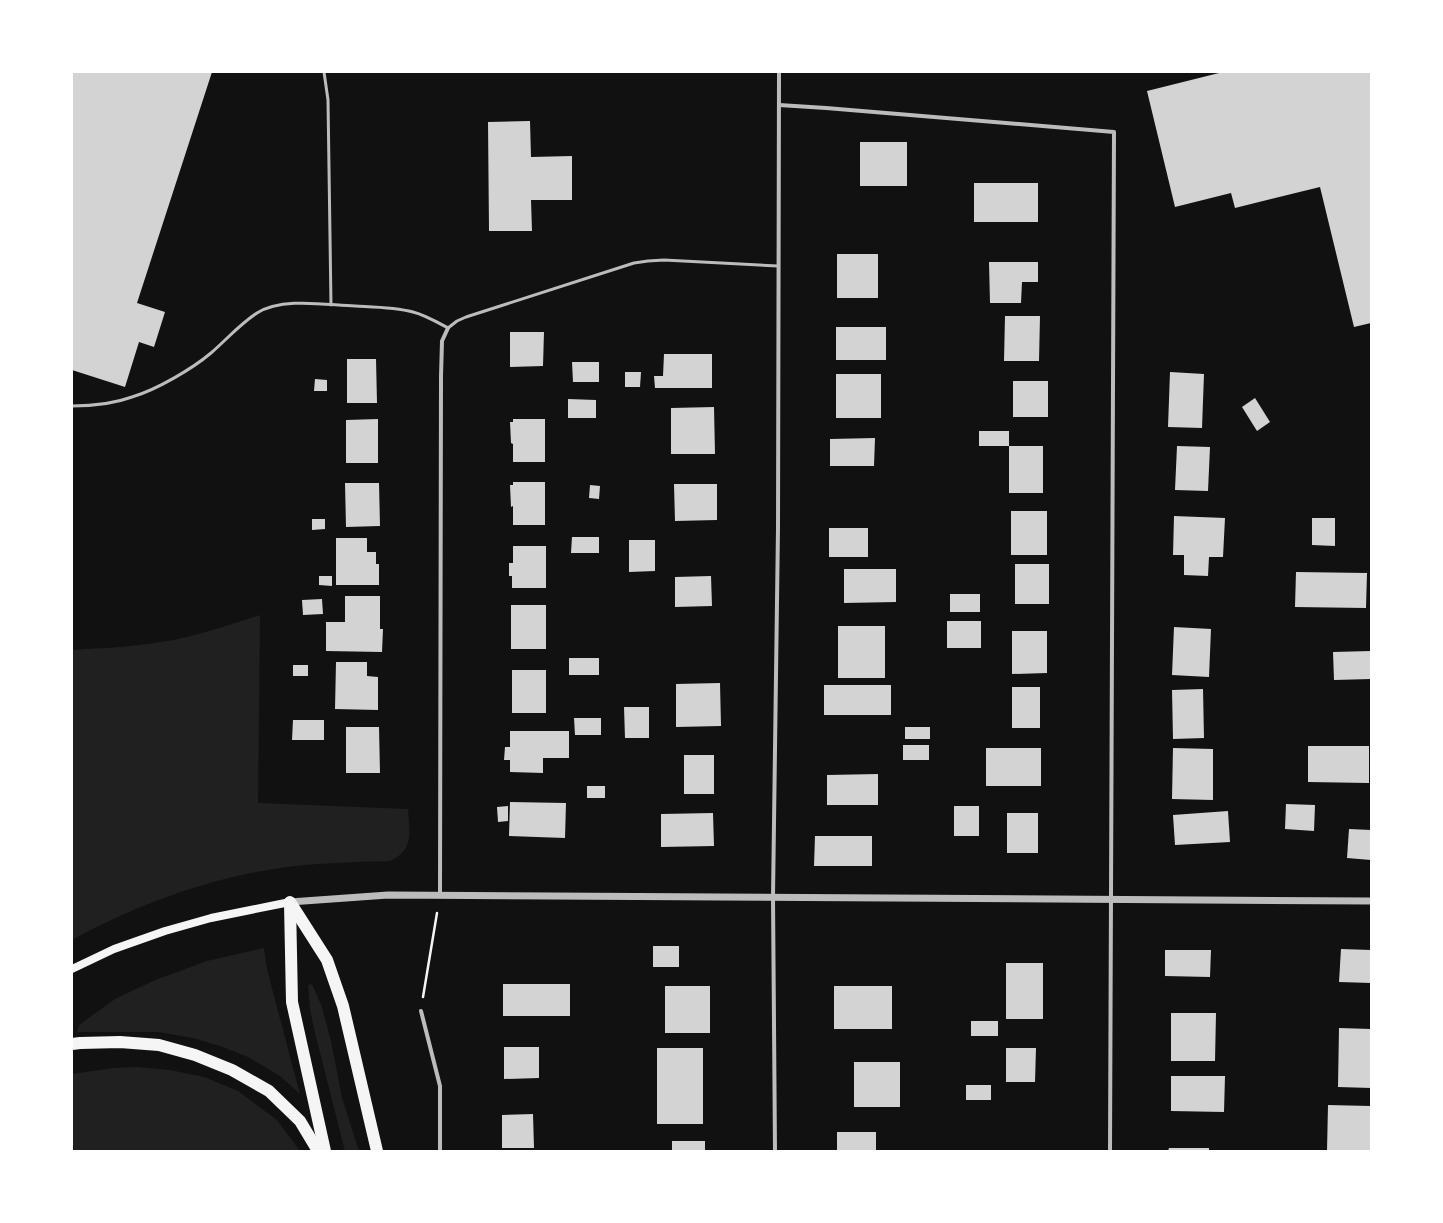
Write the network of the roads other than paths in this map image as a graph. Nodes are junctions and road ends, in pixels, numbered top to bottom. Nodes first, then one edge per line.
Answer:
1 (324, 72) edge
2 (779, 72) edge
3 (779, 105) junction
4 (778, 266) junction
5 (331, 305) junction
6 (448, 328) junction
7 (72, 406) edge
8 (440, 895) junction
9 (773, 897) junction
10 (1111, 899) junction
11 (1371, 900) edge
12 (290, 902) junction
13 (72, 970) edge
14 (421, 1011) road end
15 (72, 1044) edge
16 (318, 1151) edge
17 (325, 1151) edge
18 (377, 1151) edge
19 (440, 1151) edge
20 (775, 1151) edge
21 (1110, 1151) edge

1 - 5 lane
2 - 3 street
3 - 4 street
3 - 10 street
4 - 6 lane
4 - 9 street
5 - 6 lane
5 - 7 lane
6 - 8 street
8 - 9 street
8 - 12 street
9 - 10 street
9 - 20 street
10 - 11 street
10 - 21 street
12 - 13 main road
12 - 17 highway
12 - 18 highway
14 - 19 street
15 - 16 highway

